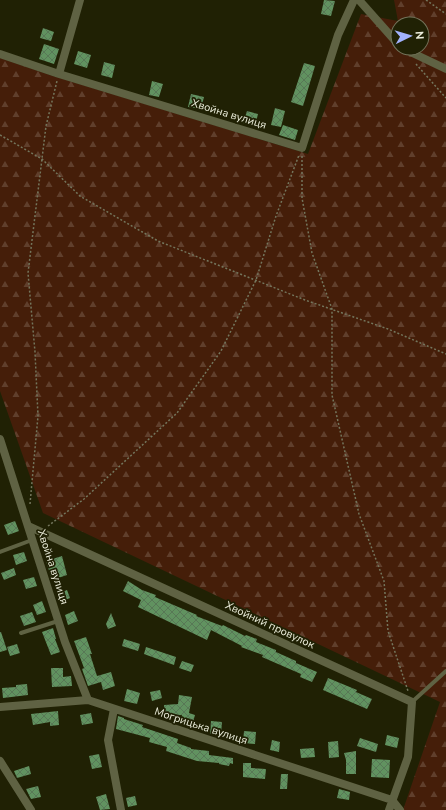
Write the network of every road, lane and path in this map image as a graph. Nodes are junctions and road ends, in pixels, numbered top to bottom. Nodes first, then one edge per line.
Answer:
1 (80, 0) edge
2 (354, 0) edge
3 (359, 0) edge
4 (426, 0) edge
5 (446, 14) edge
6 (390, 35) edge
7 (0, 54) edge
8 (419, 56) edge
9 (412, 60) dead end
10 (446, 69) edge
11 (59, 74) junction
12 (446, 98) edge
13 (0, 135) edge
14 (302, 148) junction
15 (42, 159) junction
16 (256, 280) junction
17 (332, 309) junction
18 (446, 354) edge
19 (0, 439) edge
20 (29, 510) dead end
21 (28, 526) junction
22 (41, 531) junction
23 (32, 540) junction
24 (0, 552) edge
25 (58, 620) junction
26 (21, 633) dead end
27 (446, 672) edge
28 (88, 700) junction
29 (412, 702) junction
30 (0, 707) edge
31 (114, 708) junction
32 (0, 761) edge
33 (392, 800) junction
34 (31, 810) edge
35 (121, 810) edge
36 (389, 810) edge
37 (400, 810) edge

1 - 11 street
2 - 14 street
3 - 6 street
4 - 5 path
7 - 11 street, Хвойна вулиця
8 - 10 street
9 - 12 path
11 - 14 street, Хвойна вулиця
11 - 15 path
13 - 15 path
14 - 16 path
14 - 17 path
15 - 16 path
15 - 20 path
16 - 17 path
16 - 22 path
17 - 18 path
17 - 29 path
19 - 21 street, Хвойна вулиця
21 - 22 street, Хвойний провулок
21 - 23 street, Хвойна вулиця
22 - 29 street, Хвойний провулок
23 - 24 lane
23 - 25 street, Хвойна вулиця
25 - 26 lane
25 - 28 street, Хвойна вулиця
27 - 29 lane
28 - 30 street, Могрицька вулиця
28 - 31 street, Могрицька вулиця
29 - 33 street
31 - 33 street, Могрицька вулиця
31 - 35 street
32 - 34 street
33 - 36 street
33 - 37 street

